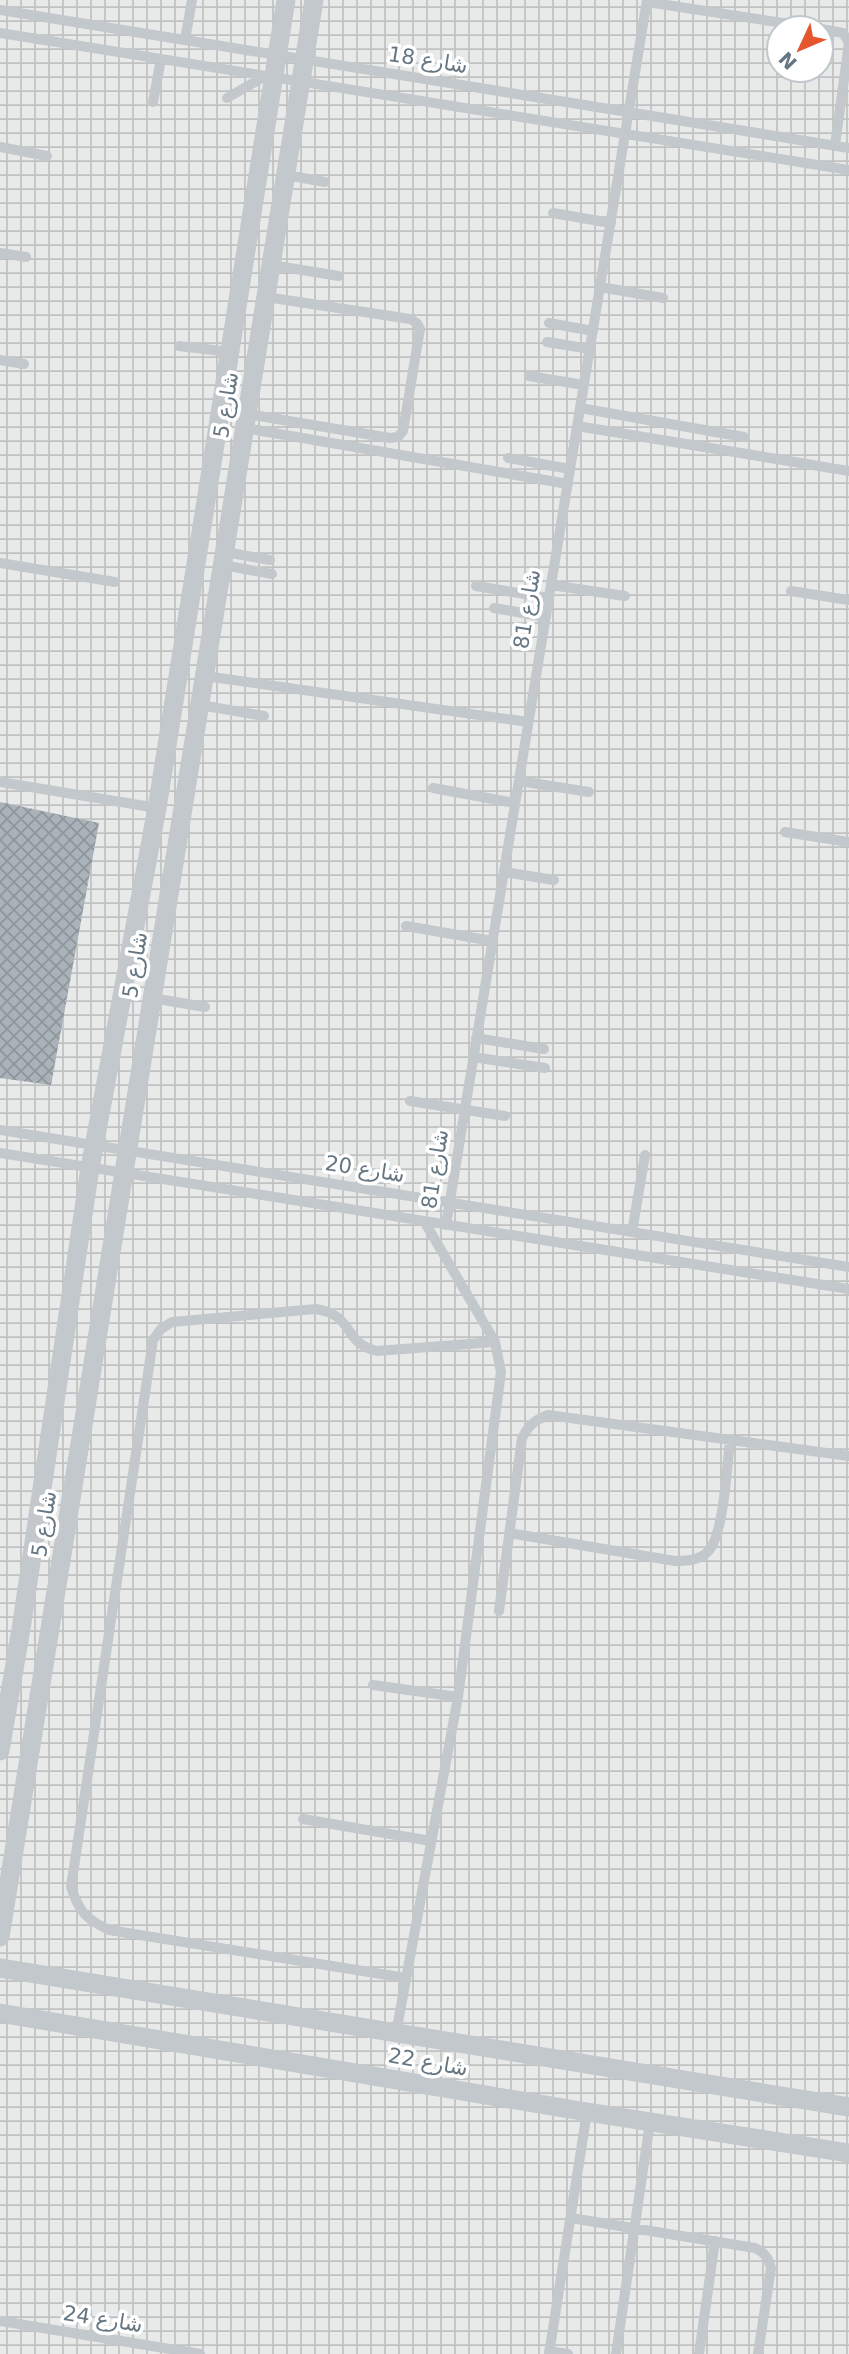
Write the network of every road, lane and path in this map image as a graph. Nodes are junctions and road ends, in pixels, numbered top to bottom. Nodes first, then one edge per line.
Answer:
1 (192, 0) edge
2 (286, 0) edge
3 (314, 0) edge
4 (647, 1) edge
5 (0, 10) edge
6 (765, 20) edge
7 (835, 32) edge
8 (0, 33) edge
9 (185, 40) junction
10 (276, 55) junction
11 (161, 59) junction
12 (305, 59) junction
13 (269, 76) junction
14 (301, 82) junction
15 (227, 98) dead end
16 (153, 102) dead end
17 (629, 112) junction
18 (625, 135) junction
19 (835, 145) junction
20 (0, 147) edge
21 (849, 148) edge
22 (47, 156) dead end
23 (849, 170) edge
24 (286, 175) junction
25 (325, 182) dead end
26 (553, 213) dead end
27 (611, 223) junction
28 (0, 253) edge
29 (26, 257) dead end
30 (271, 265) junction
31 (339, 276) dead end
32 (600, 288) junction
33 (266, 297) junction
34 (663, 298) dead end
35 (549, 323) dead end
36 (593, 331) junction
37 (548, 342) dead end
38 (179, 346) dead end
39 (590, 349) junction
40 (230, 352) junction
41 (0, 360) edge
42 (24, 364) dead end
43 (529, 376) dead end
44 (584, 385) junction
45 (580, 408) junction
46 (220, 417) junction
47 (246, 421) junction
48 (577, 426) junction
49 (744, 437) dead end
50 (508, 458) dead end
51 (570, 469) junction
52 (849, 471) edge
53 (568, 484) junction
54 (224, 559) junction
55 (270, 560) dead end
56 (0, 563) edge
57 (272, 574) dead end
58 (114, 582) dead end
59 (551, 585) junction
60 (476, 586) dead end
61 (791, 591) dead end
62 (625, 596) dead end
63 (549, 598) junction
64 (849, 600) edge
65 (494, 608) dead end
66 (546, 617) junction
67 (205, 676) junction
68 (200, 705) junction
69 (264, 716) dead end
70 (528, 722) junction
71 (519, 781) junction
72 (0, 782) edge
73 (433, 789) dead end
74 (589, 792) dead end
75 (515, 803) junction
76 (157, 808) junction
77 (785, 832) dead end
78 (849, 842) edge
79 (504, 872) junction
80 (554, 880) dead end
81 (406, 926) dead end
82 (492, 941) junction
83 (152, 998) junction
84 (205, 1007) dead end
85 (477, 1038) junction
86 (544, 1049) dead end
87 (473, 1057) junction
88 (545, 1068) dead end
89 (410, 1101) dead end
90 (465, 1110) junction
91 (505, 1116) dead end
92 (0, 1130) edge
93 (94, 1145) junction
94 (128, 1150) junction
95 (0, 1153) edge
96 (645, 1155) dead end
97 (90, 1168) junction
98 (124, 1173) junction
99 (449, 1202) junction
100 (424, 1221) junction
101 (446, 1224) junction
102 (632, 1232) junction
103 (849, 1267) edge
104 (849, 1289) edge
105 (495, 1342) junction
106 (730, 1440) junction
107 (849, 1457) edge
108 (509, 1533) junction
109 (499, 1611) dead end
110 (373, 1685) dead end
111 (458, 1698) junction
112 (0, 1751) edge
113 (303, 1819) dead end
114 (431, 1841) junction
115 (0, 1937) edge
116 (0, 1968) edge
117 (406, 1978) junction
118 (0, 2013) edge
119 (396, 2033) junction
120 (849, 2107) edge
121 (587, 2112) junction
122 (650, 2122) junction
123 (849, 2153) edge
124 (571, 2218) junction
125 (635, 2228) junction
126 (715, 2241) junction
127 (0, 2321) edge
128 (549, 2352) edge
129 (200, 2354) edge
130 (568, 2354) edge
131 (616, 2354) edge
132 (699, 2354) edge
133 (758, 2354) edge

1 - 9 lane
2 - 10 street, شارع 5
3 - 12 street, شارع 5
4 - 6 lane
4 - 17 lane, شارع 81
5 - 9 lane, شارع 18
7 - 19 lane
8 - 11 lane, شارع 18
9 - 10 lane, شارع 18
10 - 12 lane, شارع 18
10 - 13 street, شارع 5
11 - 13 lane, شارع 18
11 - 16 lane
12 - 14 street, شارع 5
12 - 17 lane, شارع 18
13 - 14 lane, شارع 18
13 - 15 lane
13 - 40 street, شارع 5
14 - 18 lane, شارع 18
14 - 24 street, شارع 5
17 - 18 lane, شارع 81
17 - 19 lane, شارع 18
18 - 23 lane, شارع 18
18 - 27 lane, شارع 81
19 - 21 lane, شارع 18
20 - 22 lane
24 - 25 lane
24 - 30 street, شارع 5
26 - 27 lane
27 - 32 lane, شارع 81
28 - 29 lane
30 - 31 lane
30 - 33 street, شارع 5
32 - 34 lane
32 - 36 lane, شارع 81
33 - 47 street, شارع 5
33 - 47 lane
35 - 36 lane
36 - 39 lane, شارع 81
37 - 39 lane
38 - 40 lane
39 - 44 lane, شارع 81
40 - 46 street, شارع 5
41 - 42 lane
43 - 44 lane
44 - 45 lane, شارع 81
45 - 48 lane, شارع 81
45 - 49 lane
46 - 47 street
46 - 76 street, شارع 5
47 - 53 lane
47 - 54 street, شارع 5
48 - 51 lane, شارع 81
48 - 52 lane
50 - 51 lane
51 - 53 lane, شارع 81
53 - 59 lane, شارع 81
54 - 55 lane
54 - 57 lane
54 - 67 street, شارع 5
56 - 58 lane
59 - 62 lane
59 - 63 lane, شارع 81
60 - 63 lane
61 - 64 lane
63 - 66 lane, شارع 81
65 - 66 lane
66 - 70 lane, شارع 81
67 - 68 street, شارع 5
67 - 70 lane
68 - 69 lane
68 - 83 street, شارع 5
70 - 71 lane, شارع 81
71 - 74 lane
71 - 75 lane, شارع 81
72 - 76 lane
73 - 75 lane
75 - 79 lane, شارع 81
76 - 93 street, شارع 5
77 - 78 lane
79 - 80 lane
79 - 82 lane, شارع 81
81 - 82 lane
82 - 85 lane, شارع 81
83 - 84 lane
83 - 94 street, شارع 5
85 - 86 lane
85 - 87 lane, شارع 81
87 - 88 lane
87 - 90 lane, شارع 81
89 - 90 lane
90 - 91 lane
90 - 99 lane, شارع 81
92 - 93 lane, شارع 20
93 - 94 lane, شارع 20
93 - 97 street, شارع 5
94 - 98 street, شارع 5
94 - 99 lane, شارع 20
95 - 97 lane, شارع 20
96 - 102 lane
97 - 98 lane, شارع 20
97 - 112 street, شارع 5
98 - 100 lane, شارع 20
98 - 115 street, شارع 5
99 - 101 lane, شارع 81
99 - 102 lane, شارع 20
100 - 101 lane, شارع 20
100 - 105 lane
101 - 104 lane, شارع 20
102 - 103 lane, شارع 20
105 - 111 lane
105 - 117 lane
106 - 107 lane
106 - 108 lane
106 - 108 lane
108 - 109 lane
110 - 111 lane
111 - 114 lane
113 - 114 lane
114 - 117 lane
116 - 119 street, شارع 22
117 - 119 lane
118 - 121 street, شارع 22
119 - 120 street, شارع 22
121 - 122 street, شارع 22
121 - 124 lane
122 - 123 street, شارع 22
122 - 125 lane
124 - 125 lane
124 - 128 lane
125 - 126 lane
125 - 131 lane
126 - 132 lane
126 - 133 lane
127 - 129 lane, شارع 24
128 - 130 lane

